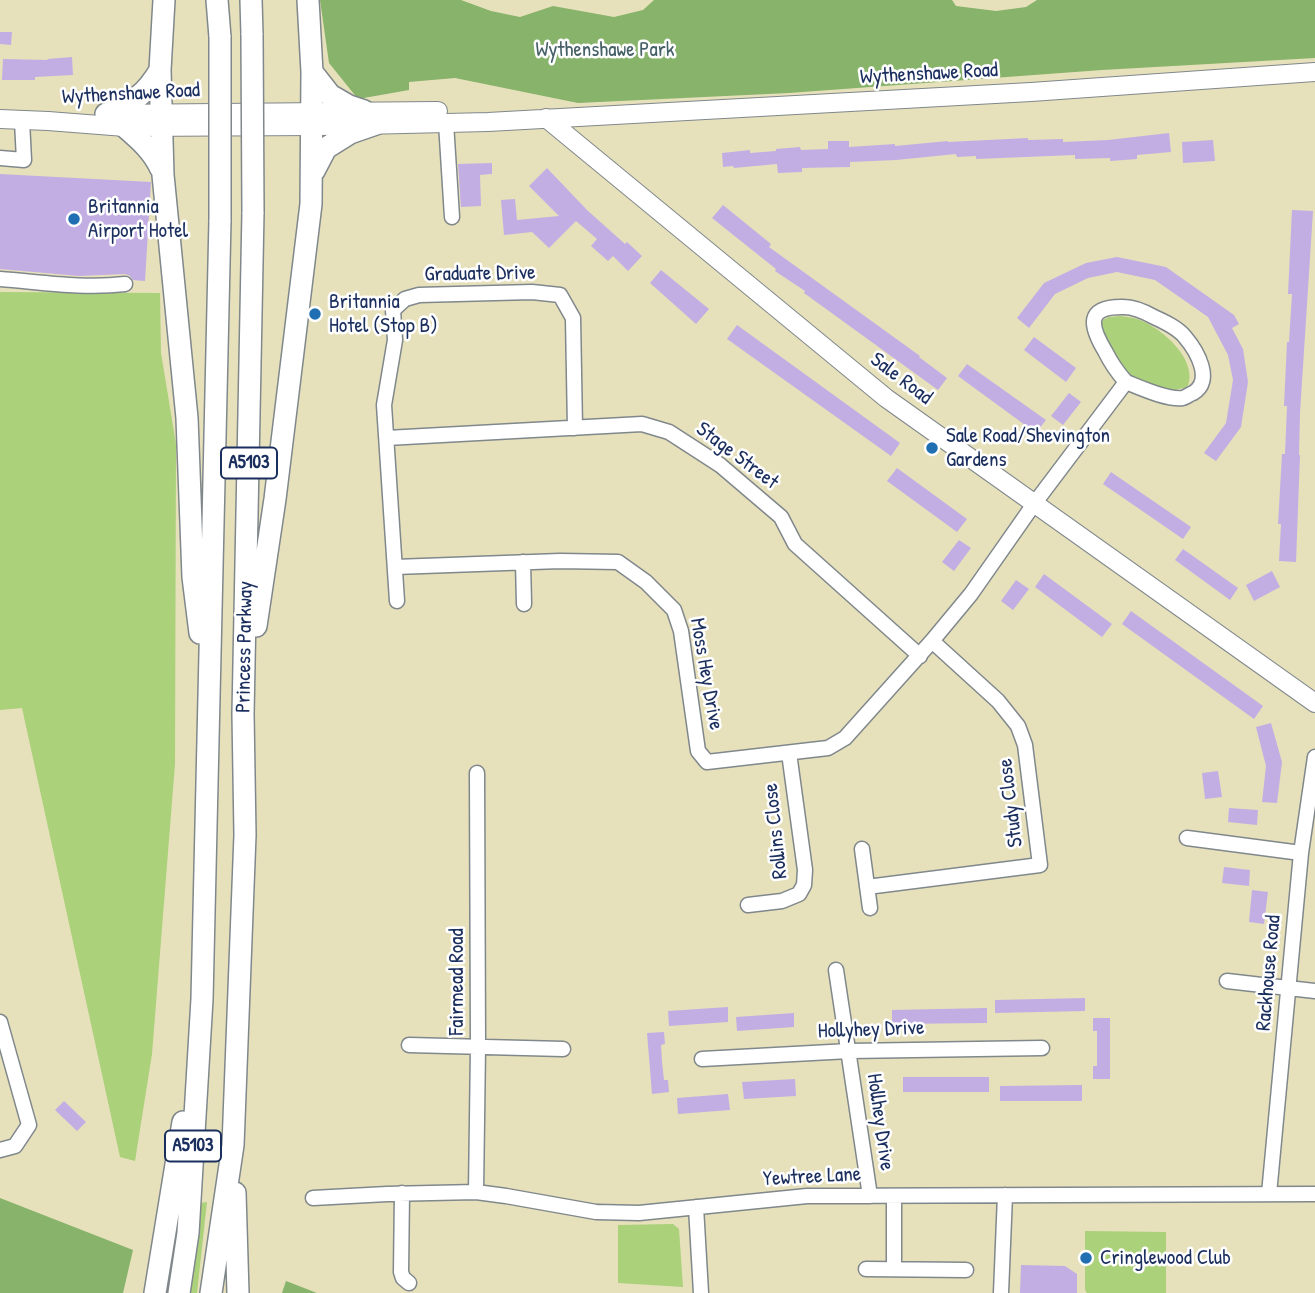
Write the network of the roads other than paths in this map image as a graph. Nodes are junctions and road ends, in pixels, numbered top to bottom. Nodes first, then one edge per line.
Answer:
1 (164, 0) edge
2 (218, 0) edge
3 (251, 0) edge
4 (308, 0) edge
5 (160, 70) junction
6 (312, 72) junction
7 (1315, 72) edge
8 (106, 114) junction
9 (446, 117) junction
10 (370, 118) junction
11 (546, 118) junction
12 (0, 119) edge
13 (312, 119) junction
14 (162, 120) junction
15 (22, 121) junction
16 (48, 121) junction
17 (125, 127) junction
18 (0, 158) edge
19 (163, 175) junction
20 (312, 176) junction
21 (452, 217) dead end
22 (0, 279) edge
23 (125, 284) dead end
24 (1126, 382) junction
25 (575, 428) junction
26 (387, 438) junction
27 (1034, 505) junction
28 (523, 562) junction
29 (396, 568) junction
30 (397, 601) dead end
31 (524, 604) dead end
32 (932, 641) junction
33 (920, 656) junction
34 (1315, 703) edge
35 (209, 704) junction
36 (243, 714) junction
37 (789, 753) junction
38 (1315, 757) edge
39 (477, 773) dead end
40 (1186, 838) dead end
41 (862, 849) dead end
42 (1301, 853) junction
43 (867, 887) junction
44 (748, 905) dead end
45 (870, 908) dead end
46 (836, 970) dead end
47 (1227, 981) dead end
48 (1289, 989) junction
49 (1315, 991) edge
50 (202, 999) junction
51 (0, 1022) edge
52 (409, 1045) dead end
53 (478, 1048) junction
54 (1042, 1048) dead end
55 (563, 1049) dead end
56 (849, 1051) junction
57 (702, 1059) dead end
58 (233, 1146) junction
59 (0, 1150) edge
60 (475, 1192) junction
61 (402, 1194) junction
62 (1269, 1194) junction
63 (1315, 1194) edge
64 (1005, 1195) junction
65 (870, 1196) junction
66 (894, 1196) junction
67 (313, 1198) dead end
68 (696, 1207) junction
69 (866, 1269) dead end
70 (894, 1269) junction
71 (966, 1270) dead end
72 (409, 1283) dead end
73 (155, 1293) edge
74 (179, 1293) edge
75 (211, 1293) edge
76 (238, 1293) edge
77 (701, 1293) edge
78 (1001, 1293) edge

1 - 5 highway
2 - 35 highway, Princess Parkway / A5103, bridge
3 - 36 highway, Princess Parkway / A5103, bridge
4 - 6 highway
5 - 8 highway
5 - 14 highway
6 - 10 highway
6 - 13 highway
7 - 11 main road, Wythenshawe Road
8 - 14 main road, Wythenshawe Road
8 - 16 main road, Wythenshawe Road
9 - 10 main road, Wythenshawe Road
9 - 11 main road, Wythenshawe Road
9 - 21 street
10 - 13 main road, Wythenshawe Road
10 - 20 highway
11 - 27 main road, Sale Road
12 - 15 main road
13 - 14 main road, Wythenshawe Road
13 - 20 highway
14 - 17 main road, Wythenshawe Road
14 - 19 highway
15 - 16 main road
15 - 18 street
16 - 17 main road, Wythenshawe Road
17 - 19 highway
19 - 35 highway
20 - 36 highway
22 - 23 street
24 - 24 street
24 - 27 street, Moss Hey Drive
25 - 26 street, Stage Street
25 - 26 street, Graduate Drive
25 - 33 street, Stage Street
26 - 29 street, Graduate Drive
27 - 32 street, Moss Hey Drive
27 - 34 main road, Sale Road
28 - 29 street, Moss Hey Drive
28 - 31 street
28 - 37 street, Moss Hey Drive
29 - 30 street, Graduate Drive
32 - 33 street, Moss Hey Drive
32 - 43 street, Study Close
33 - 37 street, Moss Hey Drive
35 - 50 highway, Princess Parkway / A5103
36 - 58 highway, Princess Parkway / A5103
37 - 44 street, Rollins Close
38 - 42 street, Rackhouse Road
39 - 53 street, Fairmead Road
40 - 42 street
41 - 43 street
42 - 48 street, Rackhouse Road
43 - 45 street
46 - 56 street, Hollhey Drive
47 - 48 street
48 - 49 street
48 - 62 street, Rackhouse Road
50 - 73 highway
50 - 74 highway, Princess Parkway / A5103
51 - 59 street
52 - 53 street
53 - 55 street
53 - 60 street, Fairmead Road
54 - 56 street, Hollyhey Drive
56 - 57 street, Hollyhey Drive
56 - 65 street, Hollhey Drive
58 - 75 highway, Princess Parkway / A5103
58 - 76 highway
60 - 61 street, Yewtree Lane
60 - 68 street, Yewtree Lane
61 - 67 street, Yewtree Lane
61 - 72 street
62 - 63 street, Yewtree Lane
62 - 64 street, Yewtree Lane
64 - 66 street, Yewtree Lane
64 - 78 street
65 - 66 street, Yewtree Lane
65 - 68 street, Yewtree Lane
66 - 70 street
68 - 77 street
69 - 70 street
70 - 71 street

